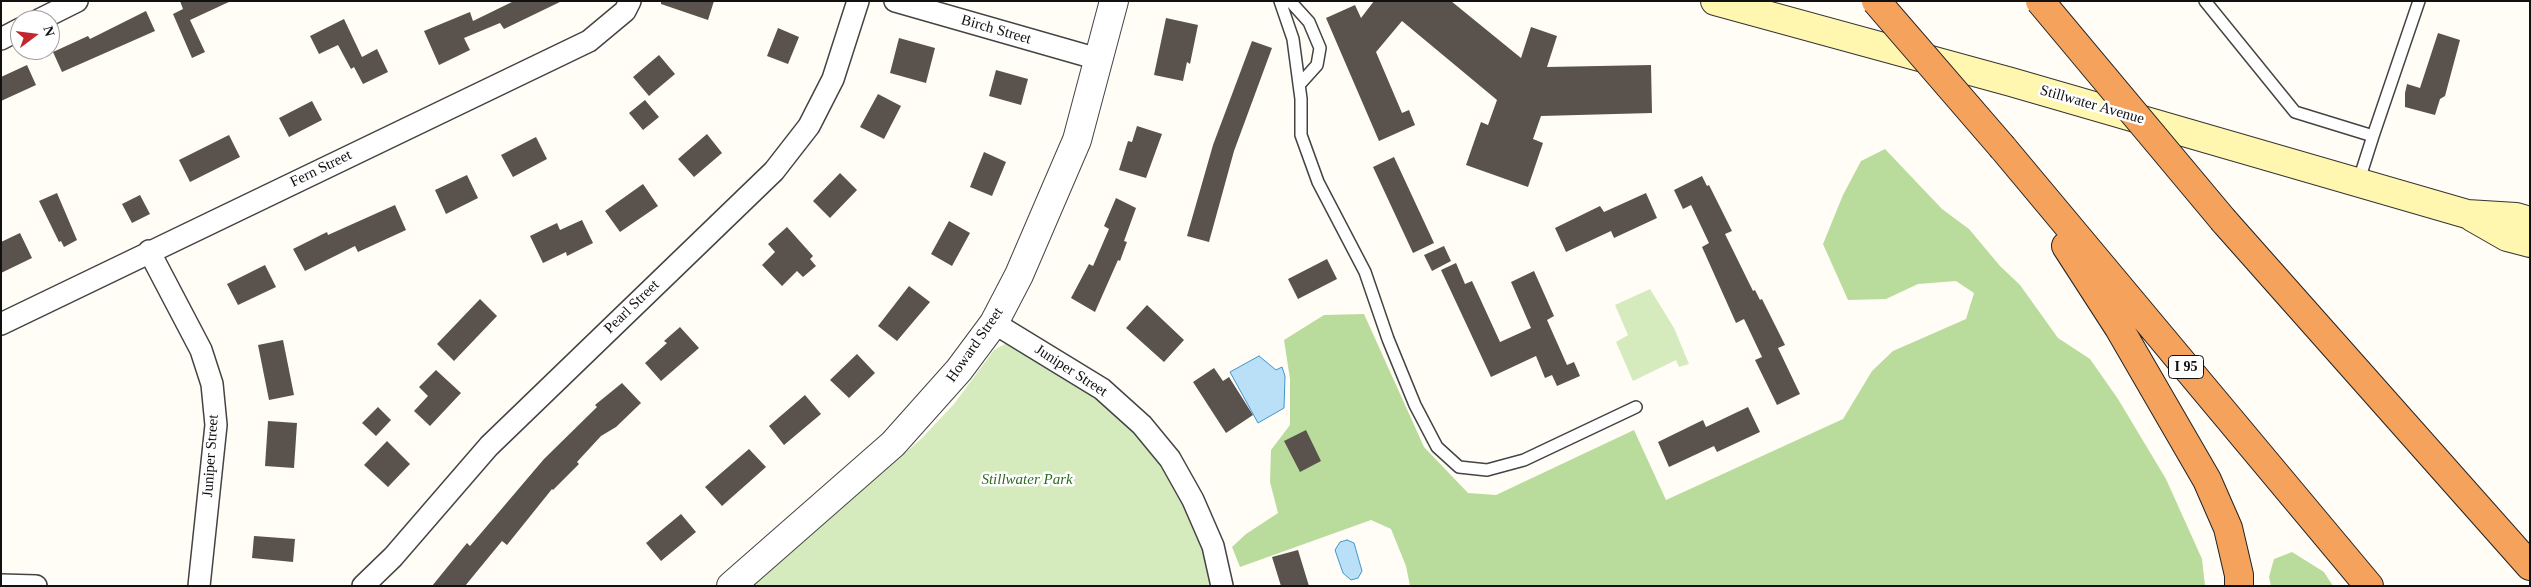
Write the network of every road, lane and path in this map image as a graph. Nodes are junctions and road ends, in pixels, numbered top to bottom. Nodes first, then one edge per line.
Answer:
1 (77, 1) edge
2 (630, 1) edge
3 (858, 1) edge
4 (895, 1) edge
5 (1114, 1) edge
6 (1280, 1) edge
7 (1290, 1) edge
8 (1715, 1) edge
9 (1876, 1) edge
10 (2040, 1) edge
11 (2205, 1) edge
12 (2419, 1) edge
13 (59, 10) edge
14 (1098, 59) junction
15 (1300, 85) junction
16 (2374, 136) junction
17 (2003, 148) junction
18 (2358, 183) junction
19 (2467, 214) junction
20 (2526, 216) edge
21 (2530, 243) edge
22 (148, 251) junction
23 (994, 323) junction
24 (1, 324) edge
25 (1636, 408) dead end
26 (2528, 565) edge
27 (1, 585) edge
28 (36, 586) edge
29 (199, 586) edge
30 (363, 586) edge
31 (731, 586) edge
32 (1222, 586) edge
33 (2239, 586) edge
34 (2369, 586) edge

1 - 13 street
2 - 22 street, Fern Street
3 - 30 street, Pearl Street
4 - 14 street, Birch Street
5 - 14 street, Howard Street
6 - 15 lane
7 - 15 lane
8 - 18 main road, Stillwater Avenue
9 - 17 highway, I 95, bridge
10 - 26 highway, bridge
11 - 16 lane
12 - 16 lane
14 - 23 street, Howard Street
15 - 25 lane
16 - 18 lane
17 - 33 highway
17 - 34 highway, I 95
18 - 19 main road, Stillwater Avenue
19 - 20 main road, Stillwater Avenue
19 - 21 main road, Stillwater Avenue
22 - 24 street, Fern Street
22 - 29 street, Juniper Street
23 - 31 street, Howard Street
23 - 32 street, Juniper Street
27 - 28 street

